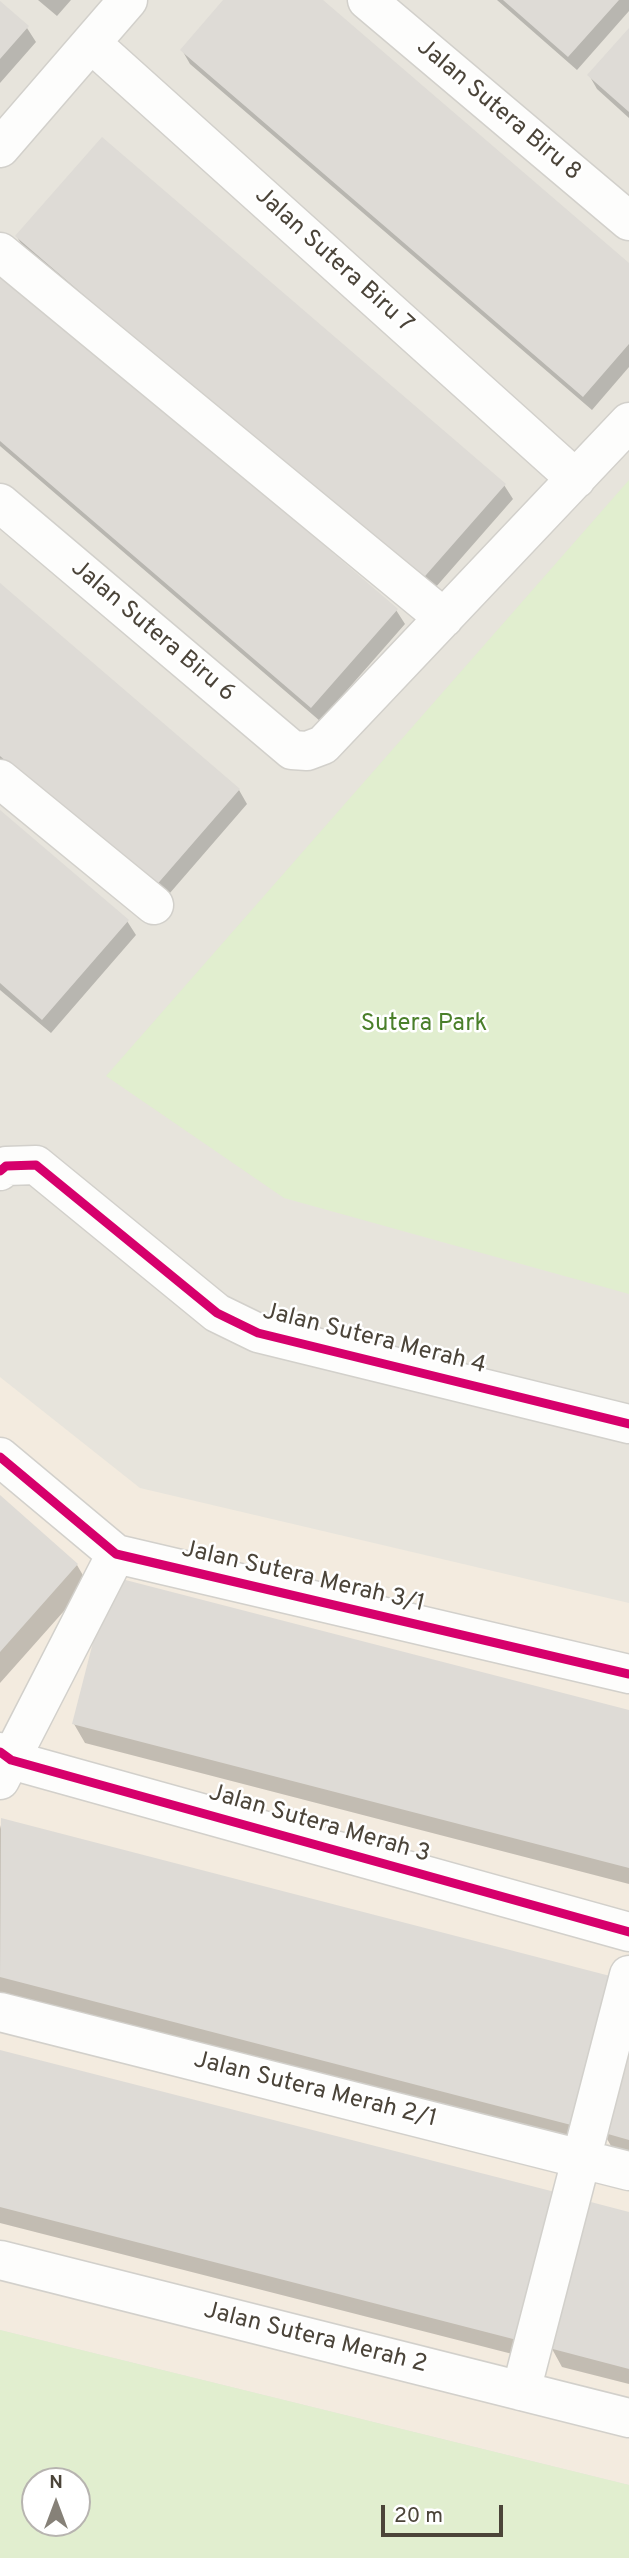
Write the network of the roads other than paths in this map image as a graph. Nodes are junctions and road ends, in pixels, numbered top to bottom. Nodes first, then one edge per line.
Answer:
1 (128, 0) edge
2 (367, 0) edge
3 (91, 43) junction
4 (0, 148) edge
5 (629, 221) edge
6 (0, 252) edge
7 (629, 422) edge
8 (576, 479) junction
9 (0, 503) edge
10 (444, 618) junction
11 (0, 779) edge
12 (154, 905) dead end
13 (18, 1168) edge
14 (629, 1424) edge
15 (0, 1457) edge
16 (116, 1554) junction
17 (629, 1674) edge
18 (4, 1764) edge
19 (629, 1932) edge
20 (629, 1975) edge
21 (0, 2012) edge
22 (582, 2159) junction
23 (629, 2171) edge
24 (0, 2260) edge
25 (521, 2391) junction
26 (629, 2418) edge

1 - 3 street
2 - 5 street, Jalan Sutera Biru 8
3 - 4 street
3 - 8 street, Jalan Sutera Biru 7
6 - 10 street
7 - 8 street
8 - 10 street
9 - 10 street, Jalan Sutera Biru 6
11 - 12 street
13 - 14 street, Jalan Sutera Merah 4
15 - 16 street, Jalan Sutera Merah 3/1
16 - 17 street, Jalan Sutera Merah 3/1
16 - 18 street
18 - 19 street, Jalan Sutera Merah 3
20 - 22 street
21 - 22 street, Jalan Sutera Merah 2/1
22 - 23 street, Jalan Sutera Merah 2/1
22 - 25 street
24 - 25 street, Jalan Sutera Merah 2
25 - 26 street, Jalan Sutera Merah 2

